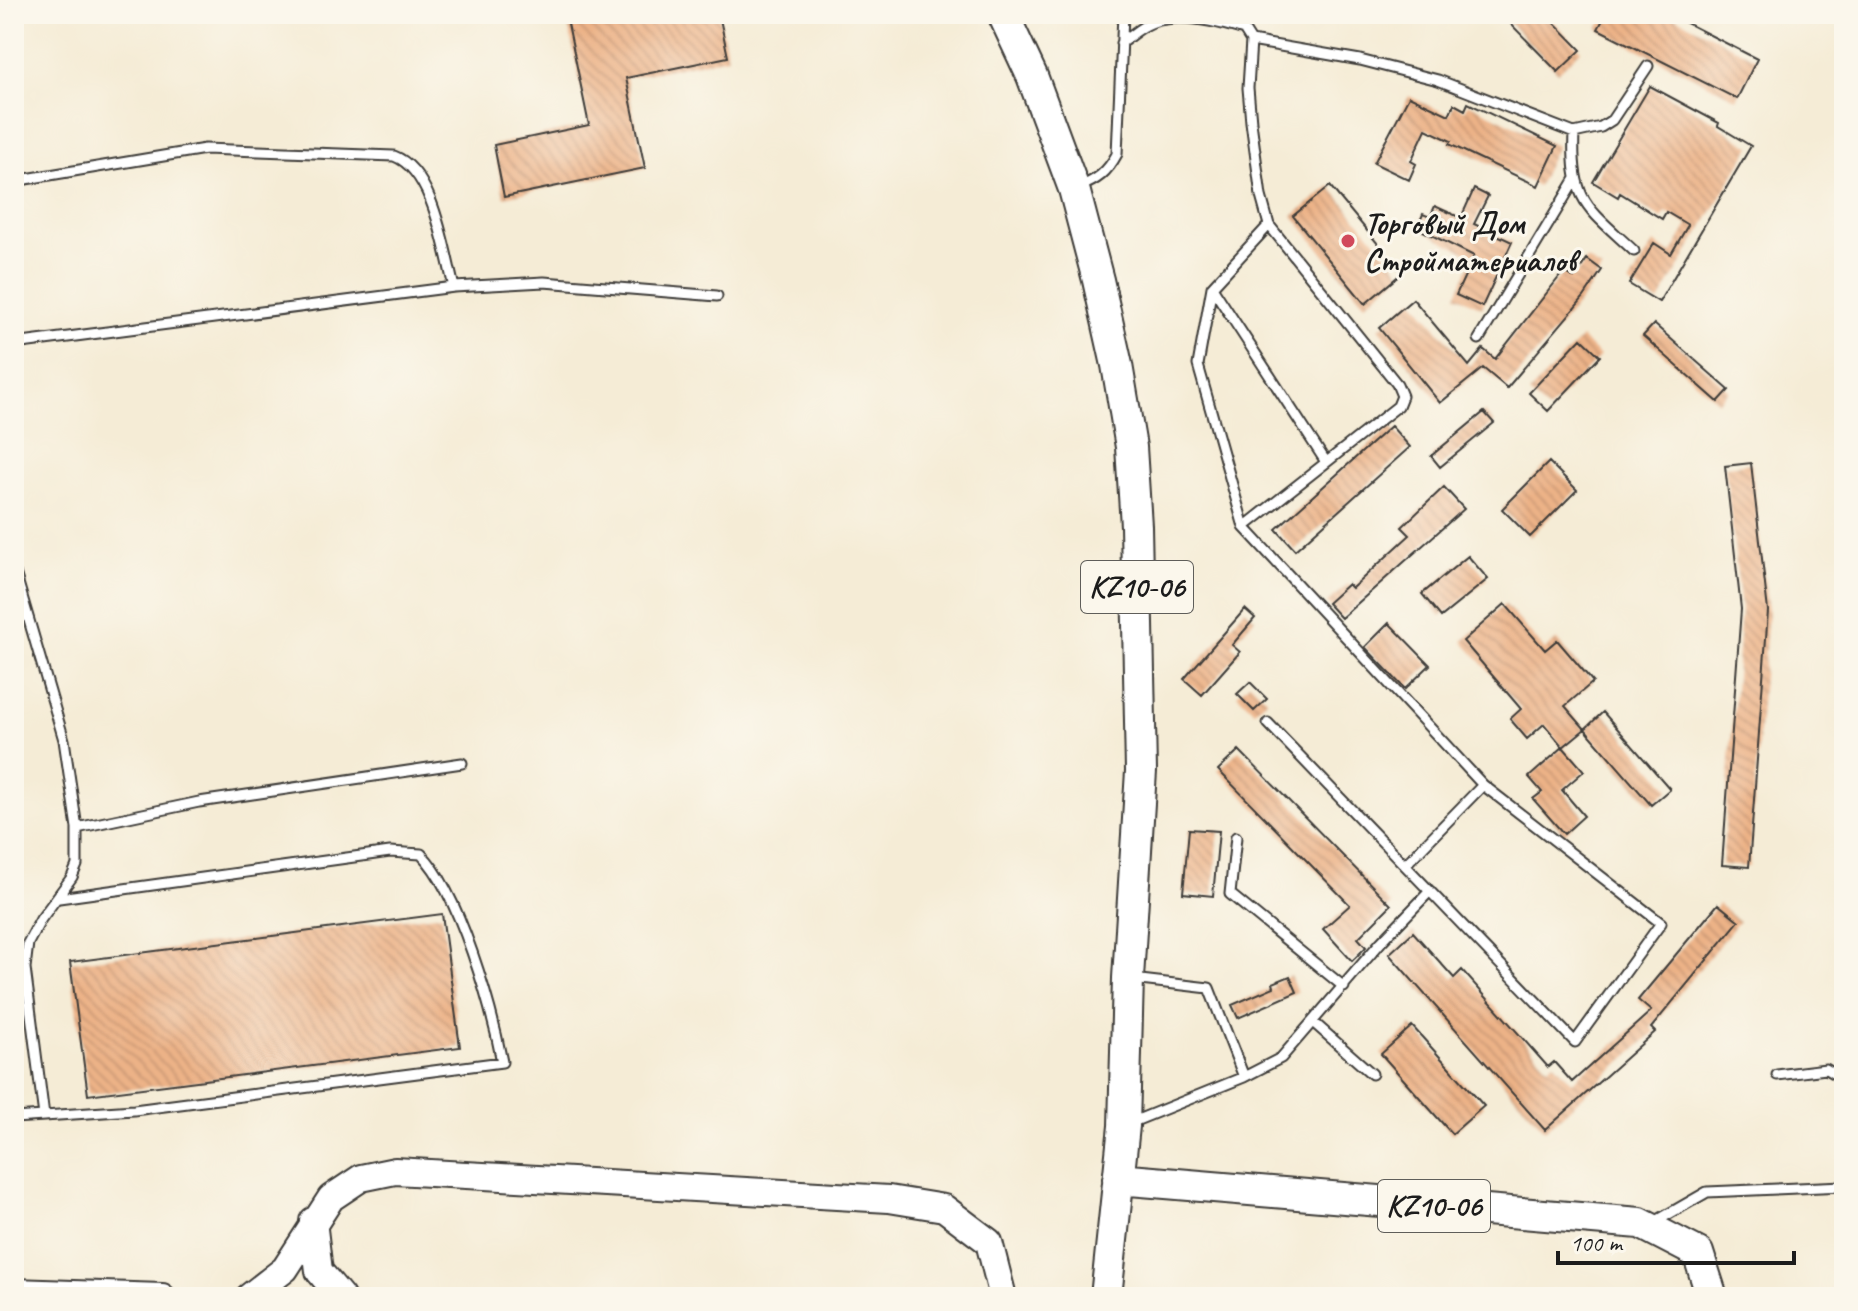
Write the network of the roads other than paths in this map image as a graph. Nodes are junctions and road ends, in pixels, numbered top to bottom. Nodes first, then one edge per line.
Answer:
1 (1003, 14) edge
2 (1123, 14) edge
3 (1197, 17) edge
4 (1251, 41) junction
5 (1121, 43) junction
6 (1648, 66) dead end
7 (1574, 133) junction
8 (1575, 180) junction
9 (14, 181) edge
10 (1074, 189) junction
11 (1269, 225) junction
12 (1634, 251) dead end
13 (454, 287) junction
14 (1212, 287) junction
15 (717, 296) dead end
16 (1479, 339) dead end
17 (14, 344) edge
18 (1326, 462) junction
19 (1244, 527) junction
20 (14, 569) edge
21 (1268, 723) dead end
22 (462, 763) dead end
23 (1483, 785) junction
24 (77, 828) junction
25 (1236, 837) dead end
26 (1405, 865) junction
27 (1430, 891) junction
28 (59, 898) junction
29 (1128, 978) junction
30 (1344, 987) junction
31 (1313, 1022) junction
32 (1372, 1074) dead end
33 (1777, 1075) dead end
34 (1244, 1077) junction
35 (1844, 1080) edge
36 (44, 1116) junction
37 (14, 1118) edge
38 (1124, 1126) junction
39 (1118, 1179) junction
40 (1844, 1186) edge
41 (313, 1221) junction
42 (1646, 1227) junction
43 (14, 1292) edge
44 (162, 1297) edge
45 (249, 1297) edge
46 (341, 1297) edge
47 (1003, 1297) edge
48 (1106, 1297) edge
49 (1712, 1297) edge

1 - 10 highway, KZ10-06
2 - 5 lane
3 - 4 lane
3 - 5 lane
4 - 7 lane
4 - 11 lane
5 - 10 lane
6 - 7 lane
7 - 8 lane
8 - 12 lane
8 - 16 lane
9 - 13 lane
10 - 29 highway, KZ10-06
11 - 14 lane
11 - 18 lane
13 - 15 lane
13 - 17 lane
14 - 18 lane
14 - 19 lane
18 - 19 lane
19 - 23 lane
20 - 24 lane
21 - 26 lane
22 - 24 lane
23 - 26 lane
23 - 27 lane
24 - 28 lane
25 - 30 lane
26 - 27 lane
27 - 30 lane
28 - 36 lane
28 - 36 lane
29 - 34 lane
29 - 38 highway, KZ10-06
30 - 31 lane
31 - 32 lane
31 - 34 lane
33 - 35 lane
34 - 38 lane
36 - 37 lane
38 - 39 highway, KZ10-06
39 - 42 highway, KZ10-06
39 - 48 highway, KZ10-06
40 - 42 lane
41 - 45 main road
41 - 46 main road
41 - 47 main road
42 - 49 highway, KZ10-06
43 - 44 main road

